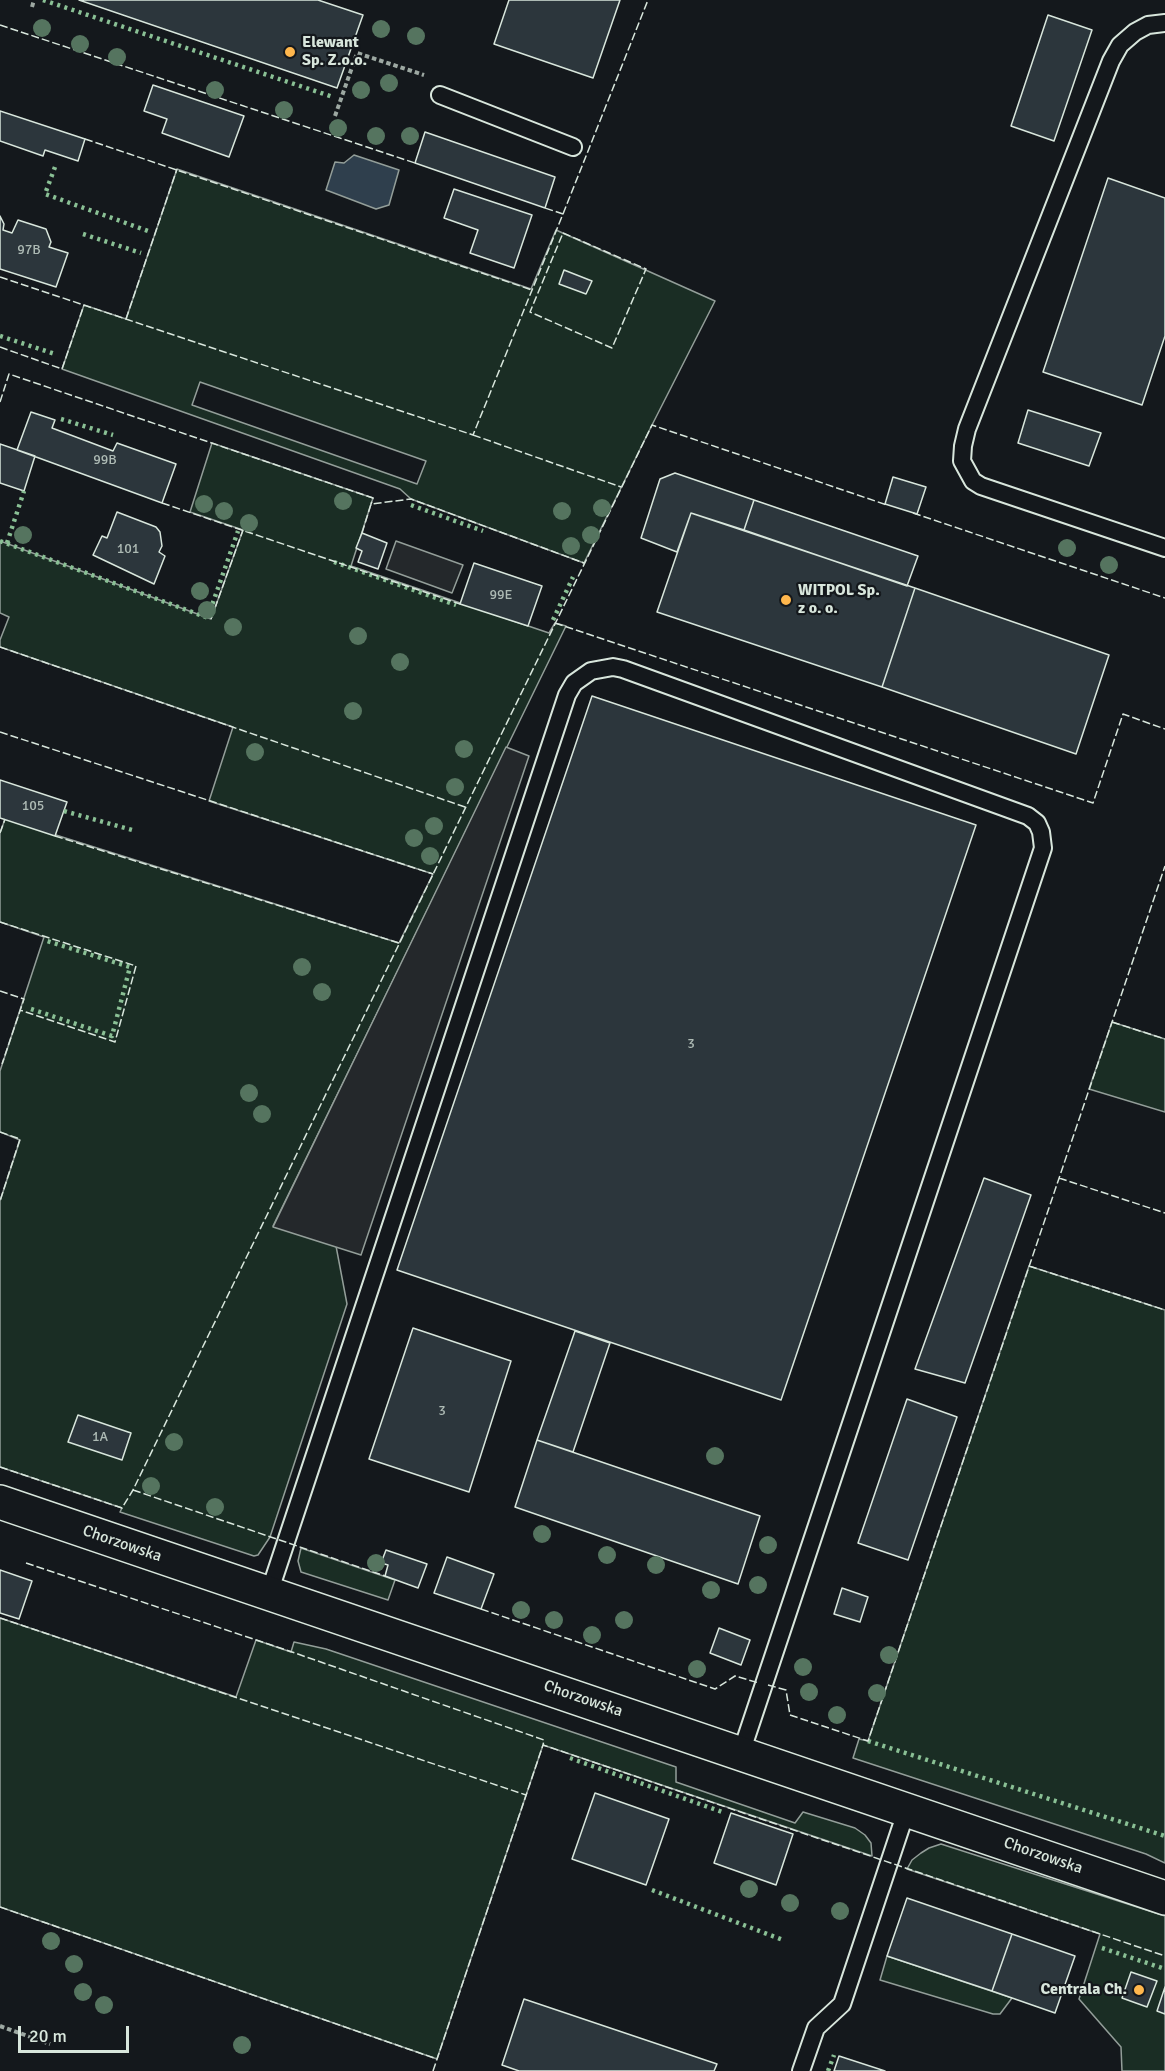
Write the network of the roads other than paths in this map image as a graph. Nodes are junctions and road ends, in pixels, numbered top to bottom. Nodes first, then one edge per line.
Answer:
1 (1165, 23) edge
2 (440, 95) dead end
3 (573, 147) dead end
4 (1165, 548) edge
5 (0, 1502) edge
6 (269, 1593) junction
7 (741, 1753) junction
8 (907, 1809) junction
9 (1165, 1898) edge
10 (801, 2071) edge

1 - 4 lane
2 - 3 lane
5 - 6 street, Chorzowska
6 - 7 street, Chorzowska
6 - 7 lane
7 - 8 street, Chorzowska
8 - 9 street, Chorzowska
8 - 10 lane

